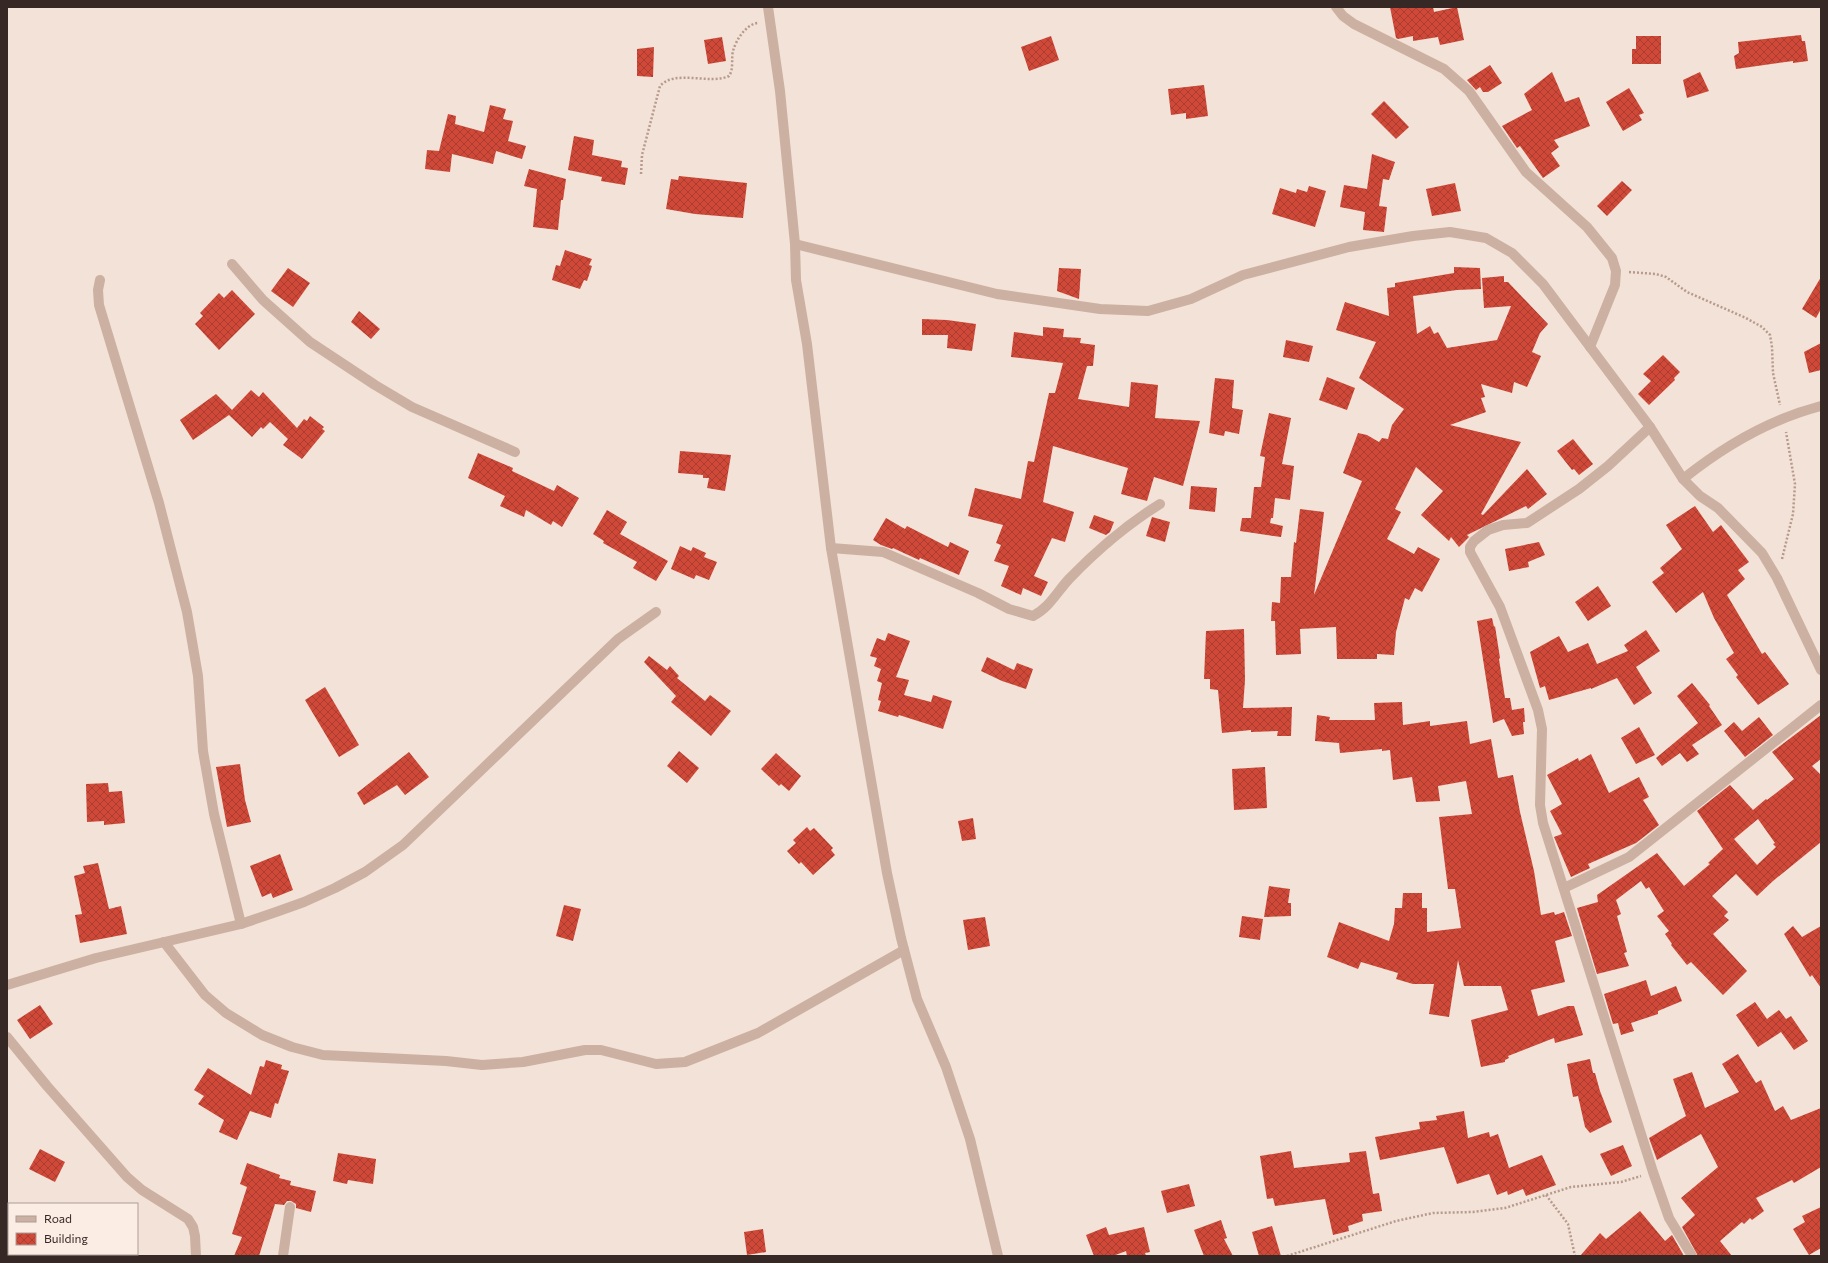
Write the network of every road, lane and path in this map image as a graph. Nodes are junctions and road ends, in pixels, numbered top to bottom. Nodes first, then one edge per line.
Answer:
1 (768, 7) edge
2 (1336, 7) edge
3 (770, 21) junction
4 (641, 174) dead end
5 (795, 244) junction
6 (232, 264) dead end
7 (1616, 271) junction
8 (100, 280) dead end
9 (1590, 347) junction
10 (1821, 406) edge
11 (1784, 420) junction
12 (1650, 427) junction
13 (515, 452) dead end
14 (1683, 479) junction
15 (1160, 504) dead end
16 (831, 548) junction
17 (1777, 578) junction
18 (656, 612) dead end
19 (1821, 670) edge
20 (1821, 705) edge
21 (1564, 888) junction
22 (241, 924) junction
23 (164, 942) junction
24 (904, 950) junction
25 (7, 985) edge
26 (7, 1037) edge
27 (1653, 1172) junction
28 (1546, 1195) junction
29 (290, 1207) dead end
30 (196, 1256) edge
31 (283, 1256) edge
32 (998, 1256) edge
33 (1287, 1256) edge
34 (1575, 1256) edge
35 (1692, 1256) edge

1 - 3 street
2 - 7 street
3 - 4 path
3 - 5 street
5 - 9 street
5 - 16 street
6 - 13 street
7 - 9 street
7 - 11 path
8 - 22 street
9 - 12 street
10 - 11 street
11 - 14 street
11 - 17 path
12 - 14 street
12 - 21 street
14 - 17 street
15 - 16 street
16 - 24 street
17 - 19 street
18 - 22 street
20 - 21 street
21 - 27 street
22 - 23 street
23 - 24 street
23 - 25 street
24 - 32 street
26 - 30 street
27 - 28 path
27 - 35 street
28 - 33 path
28 - 34 path
29 - 31 street

